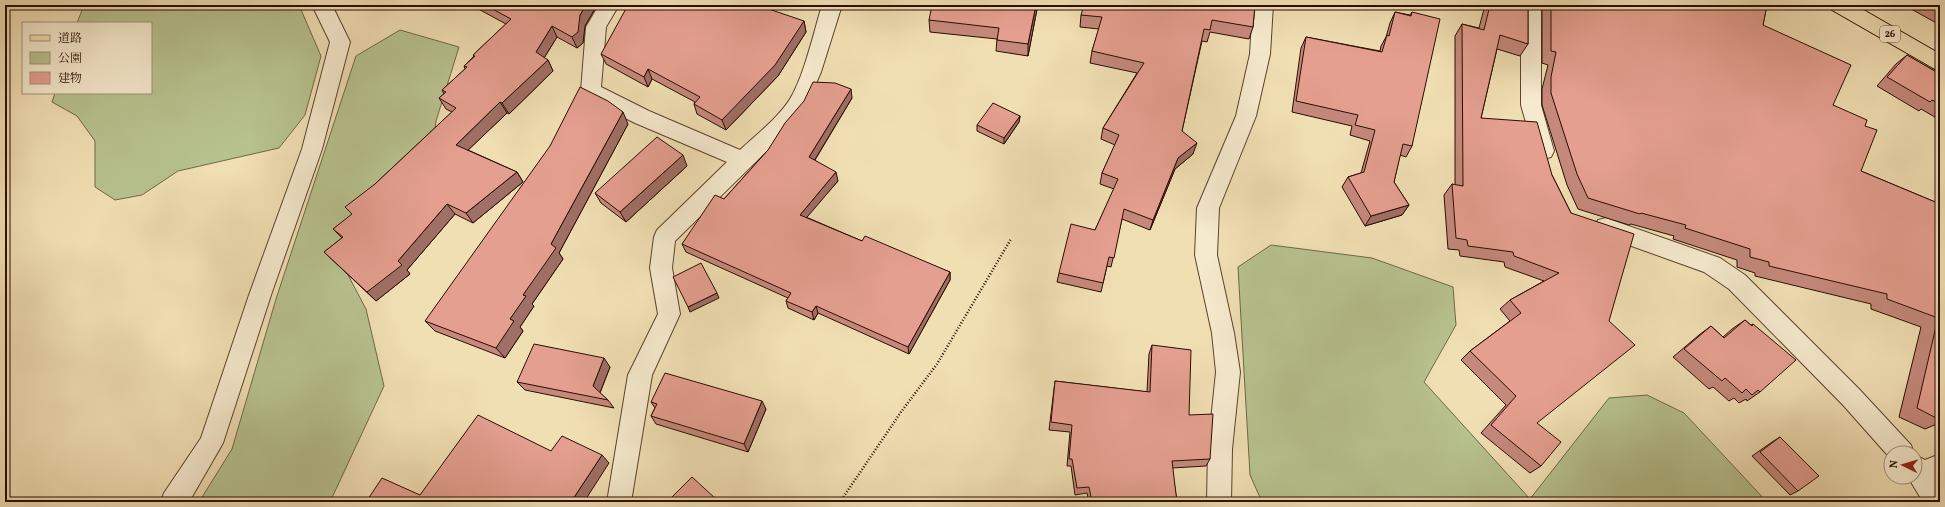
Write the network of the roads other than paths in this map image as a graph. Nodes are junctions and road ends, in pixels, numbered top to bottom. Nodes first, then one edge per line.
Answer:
1 (322, 5) edge
2 (609, 5) edge
3 (832, 5) edge
4 (1263, 5) edge
5 (1531, 5) edge
6 (1839, 5) edge
7 (1940, 63) edge
8 (742, 160) junction
9 (1551, 173) edge
10 (1584, 221) edge
11 (1895, 445) edge
12 (1925, 469) edge
13 (173, 502) edge
14 (618, 502) edge
15 (1219, 502) edge
16 (1936, 502) edge

1 - 13 street
2 - 8 street
3 - 8 street
4 - 15 street
5 - 9 street
6 - 7 main road, 26
8 - 14 street
10 - 11 street
12 - 16 street

